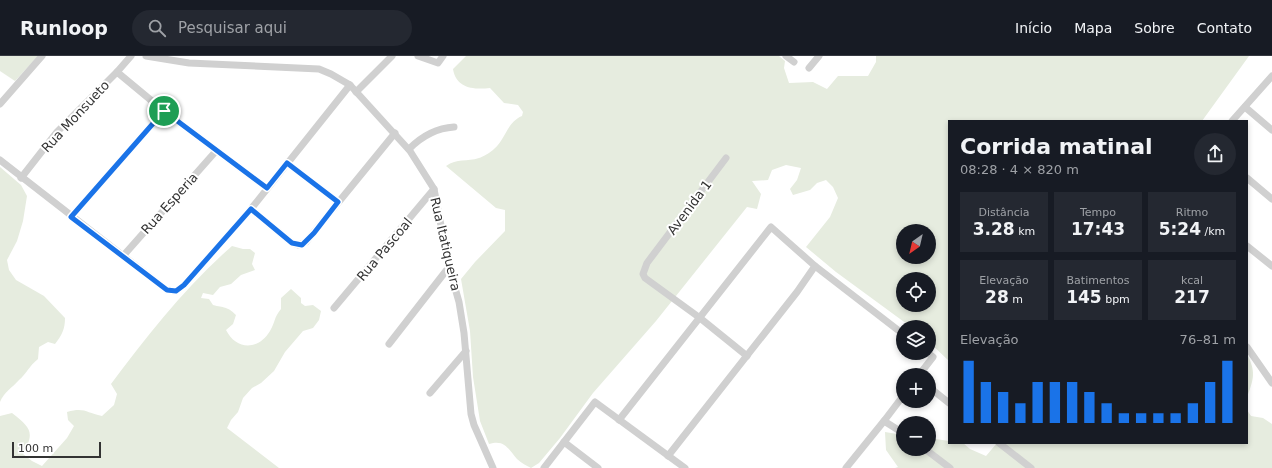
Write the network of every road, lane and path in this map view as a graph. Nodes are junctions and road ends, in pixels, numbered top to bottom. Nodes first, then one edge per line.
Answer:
1 (42, 56) edge
2 (131, 56) edge
3 (146, 56) edge
4 (392, 56) edge
5 (418, 56) edge
6 (443, 56) edge
7 (786, 56) edge
8 (819, 56) edge
9 (182, 59) edge
10 (794, 62) dead end
11 (809, 68) dead end
12 (117, 72) junction
13 (1272, 76) edge
14 (350, 85) junction
15 (356, 92) junction
16 (0, 104) edge
17 (1245, 107) junction
18 (164, 111) junction
19 (1233, 120) edge
20 (454, 127) dead end
21 (1272, 130) edge
22 (395, 133) junction
23 (409, 149) junction
24 (216, 151) junction
25 (726, 158) dead end
26 (0, 160) edge
27 (287, 163) junction
28 (21, 178) junction
29 (1248, 179) edge
30 (267, 188) junction
31 (434, 189) junction
32 (1272, 199) edge
33 (338, 202) junction
34 (251, 209) junction
35 (71, 217) junction
36 (1248, 247) edge
37 (123, 256) junction
38 (815, 266) junction
39 (1272, 266) edge
40 (449, 267) junction
41 (334, 308) dead end
42 (700, 318) junction
43 (896, 329) edge
44 (389, 344) dead end
45 (1248, 348) edge
46 (466, 351) junction
47 (747, 356) junction
48 (932, 360) edge
49 (925, 368) edge
50 (1272, 383) edge
51 (430, 393) dead end
52 (936, 393) edge
53 (948, 402) edge
54 (896, 405) edge
55 (619, 420) junction
56 (884, 421) junction
57 (896, 429) edge
58 (564, 442) junction
59 (1000, 444) edge
60 (668, 456) junction
61 (934, 456) edge
62 (492, 467) edge
63 (544, 468) edge
64 (598, 468) edge
65 (685, 468) edge
66 (846, 468) edge
67 (950, 468) edge
68 (1031, 468) edge

1 - 16 street
2 - 12 street
3 - 9 street, Rua Itatiqueira
4 - 15 street
5 - 6 street
7 - 10 street
8 - 11 street
9 - 14 street, Rua Itatiqueira
12 - 18 street, Rua Monsueto
12 - 28 street, Rua Monsueto
13 - 17 street
14 - 15 street, Rua Itatiqueira
14 - 27 street
15 - 22 street, Rua Itatiqueira
17 - 19 street
17 - 21 street
18 - 24 street, Rua Monsueto
18 - 35 street
20 - 23 street
22 - 23 street, Rua Itatiqueira
22 - 33 street
23 - 31 street, Rua Itatiqueira
24 - 30 street, Rua Monsueto
24 - 37 street, Rua Esperia
25 - 42 street, Avenida 1
26 - 28 street
27 - 30 street
27 - 33 street
28 - 35 street
29 - 32 street
30 - 34 street
31 - 40 street, Rua Itatiqueira
31 - 41 street, Rua Pascoal
33 - 34 street
34 - 37 street
35 - 37 street
36 - 39 street
38 - 42 street
38 - 43 street
38 - 47 street
40 - 44 street
40 - 46 street, Rua Itatiqueira
42 - 47 street, Avenida 1
42 - 55 street
45 - 50 street
46 - 51 street
46 - 62 street, Rua Itatiqueira
47 - 60 street
48 - 49 street
52 - 53 street
54 - 56 street
55 - 58 street
55 - 60 street
56 - 57 street
56 - 66 street
58 - 63 street
58 - 64 street
59 - 68 street
60 - 65 street
61 - 67 street

